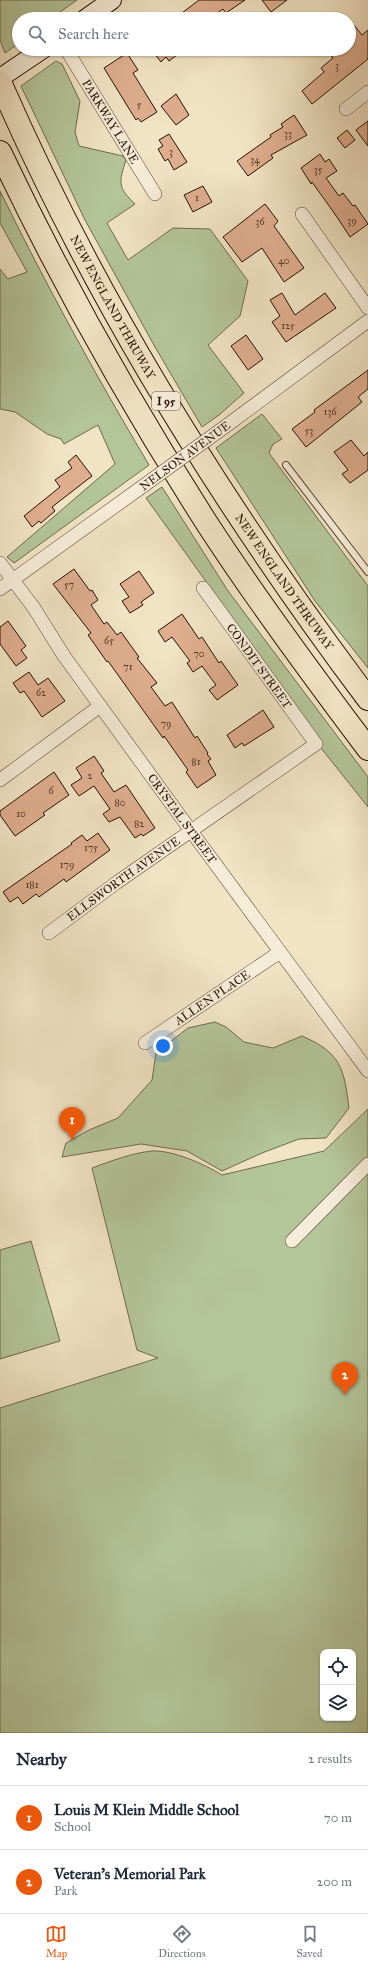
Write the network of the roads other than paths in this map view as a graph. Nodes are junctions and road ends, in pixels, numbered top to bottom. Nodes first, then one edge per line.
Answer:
1 (112, 0) edge
2 (96, 12) edge
3 (33, 56) edge
4 (70, 56) edge
5 (0, 78) edge
6 (0, 82) edge
7 (368, 92) edge
8 (346, 109) dead end
9 (0, 152) edge
10 (155, 194) dead end
11 (302, 214) dead end
12 (368, 308) edge
13 (368, 321) edge
14 (286, 465) dead end
15 (0, 563) edge
16 (368, 572) edge
17 (12, 580) junction
18 (202, 588) dead end
19 (0, 589) edge
20 (368, 699) edge
21 (100, 706) junction
22 (316, 744) joint
23 (368, 749) edge
24 (0, 780) edge
25 (190, 831) junction
26 (49, 933) dead end
27 (280, 952) junction
28 (145, 1043) dead end
29 (367, 1069) edge
30 (368, 1164) edge
31 (292, 1241) dead end

1 - 2 main road
3 - 5 main road
4 - 10 street, PARKWAY LANE
6 - 20 highway, NEW ENGLAND THRUWAY / I 95
7 - 8 street
9 - 23 highway, I 95
11 - 12 street
13 - 17 street, NELSON AVENUE, bridge
14 - 16 lane
15 - 17 street, CRYSTAL STREET
17 - 19 street, NELSON AVENUE
17 - 21 street, CRYSTAL STREET
18 - 22 street, CONDIT STREET
21 - 24 street
21 - 25 street, CRYSTAL STREET
22 - 25 street, ELLSWORTH AVENUE
25 - 26 street, ELLSWORTH AVENUE
25 - 27 street, CRYSTAL STREET
27 - 28 street, ALLEN PLACE
27 - 29 street, CRYSTAL STREET
30 - 31 street

